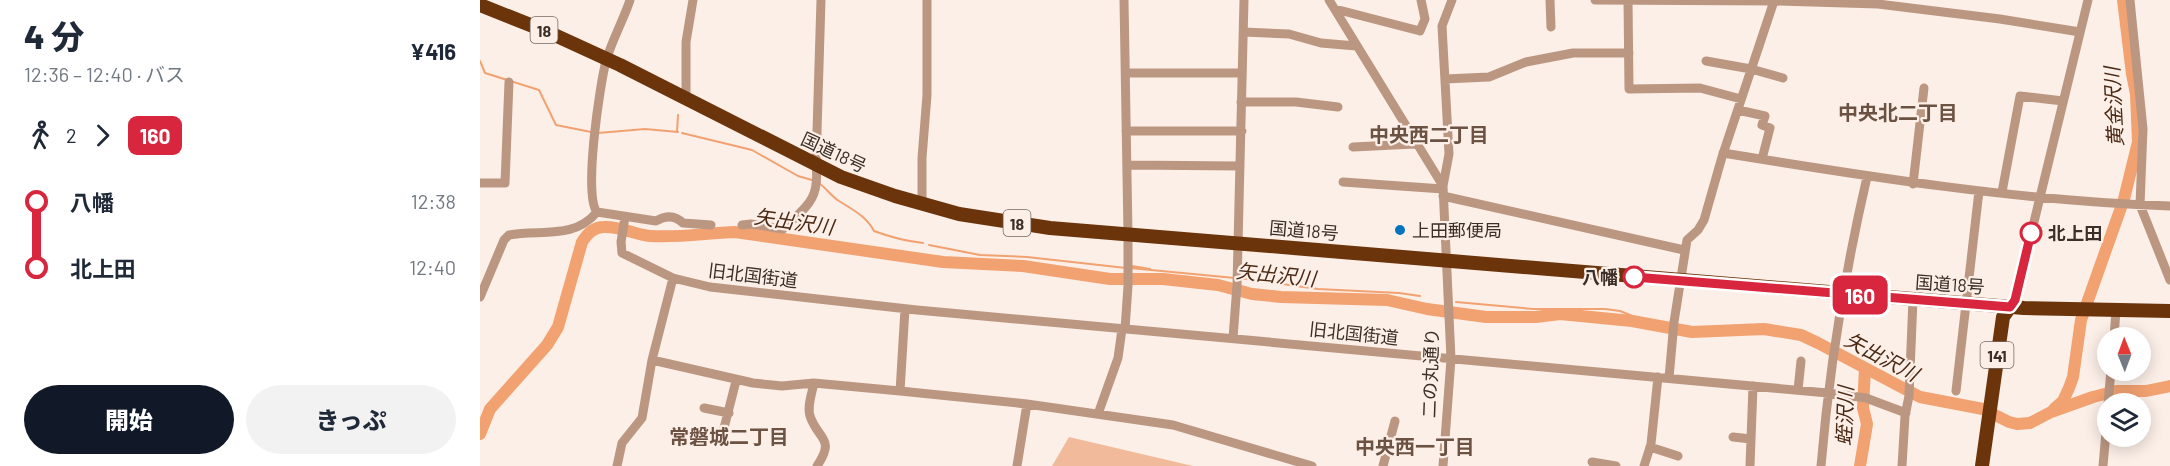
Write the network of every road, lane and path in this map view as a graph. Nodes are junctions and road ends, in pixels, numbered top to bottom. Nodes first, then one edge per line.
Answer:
1 (630, 0) edge
2 (693, 0) edge
3 (820, 0) edge
4 (927, 0) edge
5 (1124, 0) edge
6 (1244, 0) edge
7 (1329, 0) edge
8 (1421, 0) edge
9 (1452, 0) edge
10 (1550, 0) edge
11 (1595, 0) edge
12 (2088, 0) edge
13 (2130, 0) edge
14 (1628, 1) edge
15 (1688, 1) edge
16 (1774, 1) edge
17 (1878, 2) edge
18 (480, 5) edge
19 (1335, 9) junction
20 (1425, 19) junction
21 (1442, 26) junction
22 (1551, 27) dead end
23 (1244, 32) junction
24 (2080, 32) junction
25 (1356, 46) junction
26 (1629, 53) junction
27 (607, 59) junction
28 (1706, 61) dead end
29 (1751, 69) junction
30 (1126, 73) junction
31 (1242, 73) junction
32 (1783, 78) dead end
33 (1445, 79) junction
34 (508, 82) dead end
35 (1924, 88) dead end
36 (686, 99) junction
37 (1741, 99) junction
38 (2063, 101) junction
39 (1240, 102) junction
40 (1338, 107) dead end
41 (1738, 110) junction
42 (1126, 131) junction
43 (1242, 131) junction
44 (1416, 144) junction
45 (1353, 147) dead end
46 (1723, 153) junction
47 (1762, 159) junction
48 (816, 164) junction
49 (1126, 165) junction
50 (1240, 166) junction
51 (1867, 177) junction
52 (1343, 182) dead end
53 (480, 183) edge
54 (1912, 184) junction
55 (1443, 190) junction
56 (1979, 191) junction
57 (2002, 192) junction
58 (2040, 196) junction
59 (922, 204) junction
60 (2140, 205) junction
61 (2170, 206) edge
62 (597, 212) junction
63 (625, 220) junction
64 (711, 225) dead end
65 (742, 225) dead end
66 (1128, 234) junction
67 (1239, 243) junction
68 (1684, 250) junction
69 (1447, 260) junction
70 (673, 278) junction
71 (2170, 280) edge
72 (1680, 281) junction
73 (1845, 293) junction
74 (480, 297) edge
75 (1913, 299) junction
76 (1966, 303) junction
77 (2010, 307) junction
78 (905, 309) junction
79 (2116, 309) junction
80 (2170, 311) edge
81 (2115, 327) edge
82 (1124, 329) junction
83 (1233, 338) junction
84 (1451, 359) junction
85 (652, 360) junction
86 (1801, 361) dead end
87 (1658, 377) junction
88 (1669, 378) junction
89 (736, 381) junction
90 (814, 383) junction
91 (1753, 386) junction
92 (1798, 390) junction
93 (900, 391) junction
94 (1956, 391) dead end
95 (1827, 393) junction
96 (1027, 404) junction
97 (705, 408) dead end
98 (729, 413) junction
99 (1906, 413) junction
100 (1098, 414) junction
101 (1395, 421) dead end
102 (723, 432) dead end
103 (1733, 437) dead end
104 (1751, 439) junction
105 (1650, 447) junction
106 (2105, 447) edge
107 (1278, 456) junction
108 (1678, 456) dead end
109 (1592, 462) dead end
110 (617, 466) edge
111 (817, 466) edge
112 (1017, 466) edge
113 (1275, 466) edge
114 (1312, 466) edge
115 (1383, 466) edge
116 (1443, 466) edge
117 (1616, 466) edge
118 (1644, 466) edge
119 (1750, 466) edge
120 (1821, 466) edge
121 (1902, 466) edge
122 (1982, 466) edge
123 (2103, 466) edge

1 - 27 street
2 - 36 street
3 - 48 street
4 - 59 street
5 - 30 street
6 - 23 street
7 - 19 street
8 - 20 street
9 - 21 street
10 - 22 street
11 - 14 street
12 - 24 street
13 - 60 street
14 - 15 street
14 - 26 street
15 - 16 street
16 - 17 street
16 - 29 street
17 - 24 street
18 - 27 highway, 国道18号 / 18
19 - 20 street
19 - 25 street
20 - 21 street
21 - 33 street
23 - 25 street
23 - 31 street
24 - 38 street
25 - 44 street
26 - 33 street
26 - 37 street
27 - 36 highway, 国道18号 / 18
27 - 62 street
28 - 29 street
29 - 32 street
29 - 37 street
30 - 31 street
30 - 42 street
31 - 39 street
33 - 55 street
34 - 53 street
35 - 54 street
36 - 48 highway, 国道18号 / 18
37 - 41 street
38 - 57 street
38 - 58 street
39 - 40 street
39 - 43 street
41 - 46 street
41 - 47 street
42 - 43 street
42 - 49 street
43 - 50 street
44 - 45 street
44 - 55 street
46 - 47 street
46 - 68 street
47 - 51 street
48 - 59 highway, 国道18号 / 18
48 - 65 street
49 - 50 street
49 - 66 street
50 - 67 street
51 - 54 street
51 - 73 street
52 - 55 street
54 - 56 street
55 - 68 street
55 - 69 street, 二の丸通り
56 - 57 street
56 - 76 street
57 - 58 street
58 - 60 street
58 - 77 street
59 - 66 highway, 国道18号 / 18
60 - 61 street
60 - 71 street
62 - 63 street
62 - 74 street
63 - 64 street
63 - 70 street, 旧北国街道
66 - 67 highway, 国道18号 / 18
66 - 82 street
67 - 69 highway, 国道18号 / 18
67 - 83 street
68 - 72 street
69 - 72 highway, 国道18号 / 18
69 - 84 street, 二の丸通り
70 - 78 street, 旧北国街道
70 - 85 street
72 - 73 highway, 国道18号 / 18
72 - 88 street
73 - 75 highway, 国道18号 / 18
73 - 95 street
75 - 76 highway, 国道18号 / 18
75 - 99 street
76 - 77 highway, 国道18号 / 18
76 - 94 street
77 - 79 highway, 国道18号 / 18
77 - 122 highway, 141
78 - 82 street, 旧北国街道
78 - 93 street
79 - 80 highway, 国道18号 / 18
79 - 81 street
82 - 83 street, 旧北国街道
82 - 100 street
83 - 84 street, 旧北国街道
84 - 87 street, 旧北国街道
84 - 116 street, 二の丸通り
85 - 89 street
85 - 110 street
86 - 92 street
87 - 88 street, 旧北国街道
87 - 105 street
88 - 91 street, 旧北国街道
89 - 90 street
89 - 98 street
90 - 93 street
90 - 111 street
91 - 92 street, 旧北国街道
91 - 104 street
92 - 95 street, 旧北国街道
93 - 96 street
95 - 99 street, 旧北国街道
95 - 120 street
96 - 100 street
96 - 112 street
97 - 98 street
98 - 102 street
99 - 121 street
100 - 107 street
101 - 115 street
103 - 104 street
104 - 119 street
105 - 108 street
105 - 118 street
106 - 123 street
107 - 113 street
107 - 114 street
109 - 117 street

